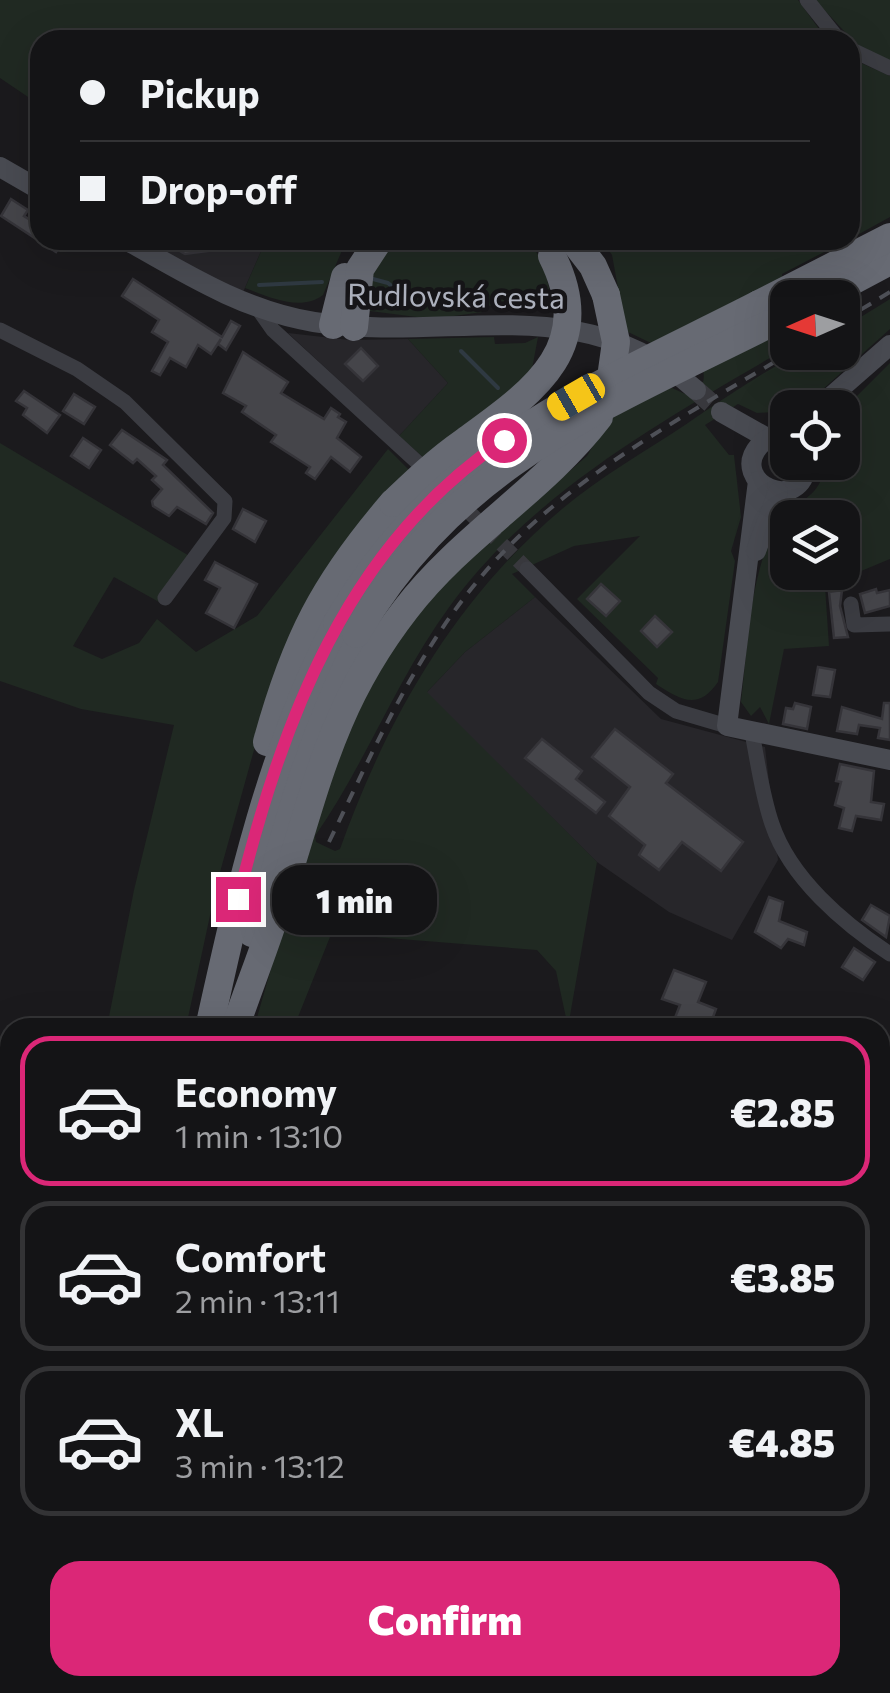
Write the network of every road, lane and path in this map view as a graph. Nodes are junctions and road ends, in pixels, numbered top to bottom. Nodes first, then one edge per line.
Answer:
1 (806, 0) edge
2 (831, 30) edge
3 (860, 54) edge
4 (890, 68) edge
5 (0, 167) edge
6 (30, 184) edge
7 (890, 237) edge
8 (145, 250) edge
9 (359, 250) edge
10 (372, 250) edge
11 (556, 250) edge
12 (564, 250) edge
13 (890, 262) edge
14 (824, 280) edge
15 (855, 280) edge
16 (260, 310) junction
17 (770, 315) edge
18 (344, 326) junction
19 (0, 330) edge
20 (890, 345) edge
21 (847, 382) junction
22 (696, 390) tunnel mouth
23 (838, 390) edge
24 (842, 390) edge
25 (770, 432) edge
26 (770, 443) edge
27 (753, 456) junction
28 (800, 480) edge
29 (758, 482) junction
30 (778, 492) junction
31 (470, 512) tunnel mouth
32 (527, 570) tunnel mouth
33 (744, 580) junction
34 (165, 598) dead end
35 (851, 604) dead end
36 (335, 623) junction
37 (890, 624) edge
38 (727, 726) junction
39 (752, 733) junction
40 (890, 760) edge
41 (890, 954) edge
42 (212, 1018) edge
43 (235, 1018) edge
44 (237, 1018) edge

1 - 2 street
3 - 4 street
5 - 6 street
7 - 14 highway
8 - 16 street, Rudlovská cesta
9 - 18 highway
10 - 18 highway
11 - 36 highway, bridge
12 - 44 highway, bridge
13 - 15 highway
16 - 18 street, Rudlovská cesta
16 - 31 street, Rudlovská cesta
17 - 36 highway, bridge
18 - 22 street, Rudlovská cesta
19 - 34 street
20 - 21 street
21 - 23 street
21 - 24 street
25 - 27 street
26 - 27 street
27 - 29 street
28 - 30 street
29 - 30 street
29 - 33 street
30 - 33 street
32 - 38 street
33 - 38 street
35 - 37 street
36 - 42 highway
36 - 43 highway
38 - 39 street
39 - 40 street
39 - 41 street

